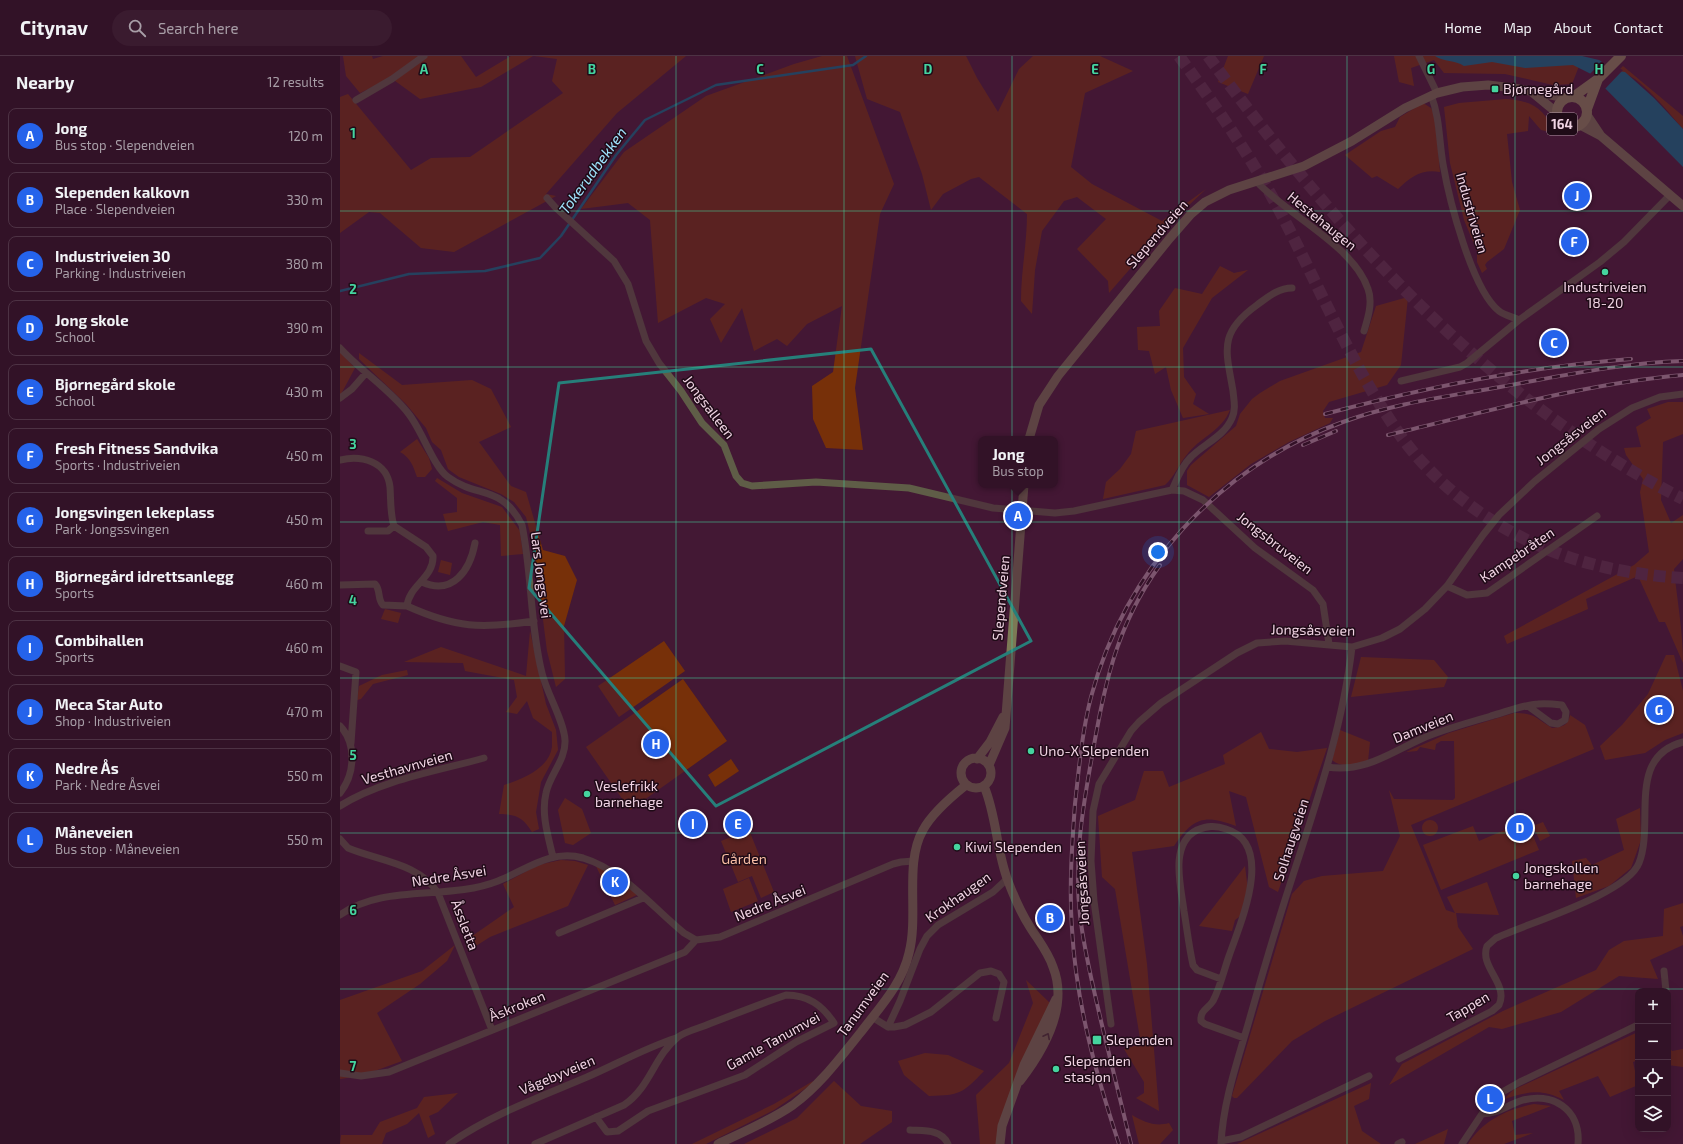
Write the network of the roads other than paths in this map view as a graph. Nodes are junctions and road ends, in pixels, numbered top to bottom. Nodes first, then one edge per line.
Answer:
1 (424, 56) edge
2 (1419, 56) edge
3 (1621, 56) edge
4 (1598, 79) junction
5 (1532, 92) junction
6 (1434, 94) junction
7 (1573, 96) junction
8 (356, 100) dead end
9 (1588, 108) junction
10 (1556, 112) junction
11 (1580, 125) junction
12 (1601, 136) junction
13 (1256, 181) junction
14 (1670, 196) junction
15 (548, 198) dead end
16 (1683, 206) edge
17 (1292, 288) dead end
18 (1518, 320) junction
19 (1364, 331) dead end
20 (340, 348) edge
21 (366, 373) junction
22 (1401, 381) dead end
23 (1683, 394) edge
24 (340, 398) edge
25 (1030, 436) edge
26 (340, 460) edge
27 (1024, 488) edge
28 (1172, 490) junction
29 (1023, 511) junction
30 (1597, 516) dead end
31 (394, 526) junction
32 (368, 531) dead end
33 (475, 543) dead end
34 (422, 582) junction
35 (340, 585) edge
36 (1447, 586) junction
37 (407, 606) junction
38 (534, 621) junction
39 (1329, 644) junction
40 (1352, 647) junction
41 (340, 666) edge
42 (1528, 706) junction
43 (1005, 714) junction
44 (340, 726) edge
45 (1683, 742) edge
46 (351, 743) junction
47 (484, 758) dead end
48 (977, 759) junction
49 (989, 765) junction
50 (1327, 767) junction
51 (966, 785) junction
52 (984, 786) junction
53 (340, 793) edge
54 (340, 806) edge
55 (340, 839) edge
56 (553, 857) junction
57 (914, 861) junction
58 (1007, 879) junction
59 (438, 893) junction
60 (643, 898) junction
61 (340, 915) edge
62 (559, 933) dead end
63 (696, 940) junction
64 (1664, 971) dead end
65 (1221, 979) junction
66 (1666, 988) edge
67 (872, 1017) junction
68 (996, 1018) dead end
69 (1111, 1024) dead end
70 (888, 1026) junction
71 (1635, 1026) edge
72 (492, 1030) junction
73 (679, 1037) junction
74 (1244, 1038) junction
75 (1399, 1059) dead end
76 (340, 1073) edge
77 (1369, 1076) dead end
78 (1482, 1114) junction
79 (596, 1117) junction
80 (910, 1130) dead end
81 (1221, 1142) edge
82 (449, 1144) edge
83 (535, 1144) edge
84 (718, 1144) edge
85 (948, 1144) edge
86 (1000, 1144) edge
87 (1462, 1144) edge
88 (1578, 1144) edge

1 - 8 street
2 - 6 street, Industriveien
3 - 4 main road, 164
4 - 7 main road, 164
4 - 9 main road, 164
5 - 6 main road
5 - 7 main road
5 - 10 main road
6 - 13 main road, Slependveien
6 - 18 street, Industriveien
7 - 9 main road, 164
7 - 10 main road, 164
9 - 11 main road, 164
9 - 12 main road
10 - 11 main road, 164
11 - 12 main road
12 - 14 main road
13 - 19 street, Hestehaugen
13 - 25 main road, Slependveien
14 - 16 main road
14 - 18 street
15 - 29 street, Jongsalleen
17 - 28 street
18 - 22 street
20 - 21 street, Lars Jongs vei
21 - 24 street
21 - 38 street, Lars Jongs vei
23 - 36 street, Jongsåsveien
26 - 31 street
27 - 29 main road, Slependveien
28 - 29 street, Jongsbruveien
28 - 39 street, Jongsbruveien
29 - 43 main road, Slependveien
30 - 36 street, Kampebråten
31 - 32 street
31 - 34 street
33 - 34 street
34 - 37 street
35 - 37 street
36 - 40 street, Jongsåsveien
37 - 38 street
38 - 56 street, Lars Jongs vei
39 - 40 street, Jongsåsveien
39 - 69 street, Jongsåsveien
40 - 50 street, Solhaugveien
41 - 46 street
42 - 42 street, Damveien
42 - 50 street, Damveien
43 - 48 main road, Slependveien
43 - 49 main road, Slependveien
44 - 46 street
45 - 75 street, Tappen
46 - 53 street
47 - 54 street, Vesthavnveien
48 - 49 main road
48 - 51 main road
49 - 52 main road
50 - 74 street, Solhaugveien
51 - 52 main road
51 - 57 main road, Tanumveien
52 - 58 main road
55 - 59 street, Åssletta
56 - 59 street, Nedre Åsvei
56 - 60 street, Nedre Åsvei
57 - 63 street, Nedre Åsvei
57 - 67 main road, Tanumveien
58 - 70 street, Krokhaugen
58 - 86 main road
59 - 61 street, Nedre Åsvei
59 - 72 street, Åssletta
60 - 62 street
60 - 63 street, Nedre Åsvei
63 - 72 street, Åskroken
64 - 66 street
65 - 65 street, Solhaugveien
65 - 74 street, Solhaugveien
67 - 70 street
67 - 84 main road, Tanumveien
68 - 70 street
71 - 78 street
72 - 76 street, Åskroken
73 - 79 street, Gamle Tanumvei
73 - 79 street, Gamle Tanumvei
73 - 82 street, Vågebyveien
74 - 81 street, Solhaugveien
77 - 81 street, Solhaugveien
78 - 87 street
78 - 88 street
79 - 83 street, Gamle Tanumvei
80 - 85 street

